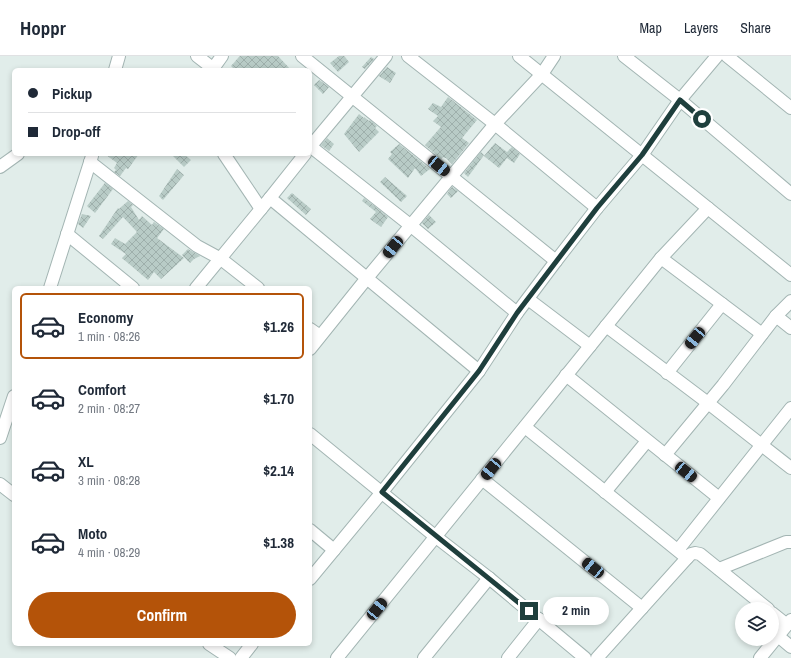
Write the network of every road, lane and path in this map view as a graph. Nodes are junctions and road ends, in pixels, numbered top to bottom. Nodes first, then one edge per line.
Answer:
1 (119, 56) edge
2 (197, 56) edge
3 (222, 56) edge
4 (302, 56) edge
5 (386, 56) edge
6 (408, 56) edge
7 (519, 56) edge
8 (554, 56) edge
9 (624, 56) edge
10 (717, 56) edge
11 (727, 56) edge
12 (116, 68) edge
13 (212, 68) edge
14 (214, 68) edge
15 (542, 74) junction
16 (352, 96) junction
17 (680, 100) junction
18 (791, 108) edge
19 (495, 124) junction
20 (312, 144) edge
21 (312, 150) edge
22 (642, 155) junction
23 (15, 156) edge
24 (225, 156) edge
25 (303, 156) edge
26 (91, 158) edge
27 (0, 167) edge
28 (451, 176) junction
29 (791, 194) edge
30 (270, 198) junction
31 (597, 208) junction
32 (708, 208) junction
33 (261, 209) junction
34 (410, 226) junction
35 (67, 234) junction
36 (661, 258) junction
37 (221, 259) junction
38 (556, 261) junction
39 (791, 275) edge
40 (367, 278) junction
41 (51, 286) edge
42 (131, 286) edge
43 (198, 286) edge
44 (255, 286) edge
45 (528, 299) junction
46 (791, 301) edge
47 (722, 304) junction
48 (517, 313) junction
49 (776, 316) junction
50 (606, 326) junction
51 (791, 328) edge
52 (315, 333) edge
53 (762, 334) junction
54 (312, 343) edge
55 (590, 346) junction
56 (479, 371) junction
57 (667, 373) junction
58 (566, 375) junction
59 (12, 402) edge
60 (708, 403) junction
61 (791, 408) edge
62 (525, 427) junction
63 (312, 436) edge
64 (0, 438) edge
65 (647, 441) junction
66 (761, 444) junction
67 (665, 455) junction
68 (791, 468) edge
69 (482, 479) junction
70 (0, 484) edge
71 (382, 492) junction
72 (605, 492) junction
73 (12, 493) edge
74 (719, 498) junction
75 (312, 532) edge
76 (436, 537) junction
77 (791, 542) edge
78 (334, 550) junction
79 (678, 550) junction
80 (687, 558) junction
81 (718, 569) junction
82 (312, 577) edge
83 (489, 578) junction
84 (759, 602) edge
85 (642, 608) junction
86 (779, 617) edge
87 (539, 619) junction
88 (789, 622) edge
89 (779, 635) edge
90 (779, 637) edge
91 (212, 646) edge
92 (250, 646) edge
93 (770, 646) edge
94 (791, 647) edge
95 (230, 658) edge
96 (241, 658) edge
97 (337, 658) edge
98 (424, 658) edge
99 (508, 658) edge
100 (585, 658) edge
101 (597, 658) edge
102 (760, 658) edge

1 - 12 street
2 - 13 street
3 - 14 street
4 - 16 street
5 - 16 street
6 - 19 street
7 - 15 street
8 - 15 street
9 - 17 street
10 - 17 street
11 - 18 street
15 - 19 street
15 - 22 street
16 - 20 street
16 - 28 street
17 - 22 street
17 - 29 street
19 - 28 street
19 - 31 street
21 - 34 street
22 - 31 street
22 - 32 street
23 - 27 street
24 - 33 street
25 - 30 street
26 - 35 street
26 - 37 street
28 - 34 street
28 - 38 street
30 - 33 street
30 - 40 street
31 - 38 street
32 - 36 street
32 - 39 street
33 - 37 street
34 - 40 street
34 - 48 street
35 - 41 street
35 - 42 street
36 - 47 street
36 - 50 street
37 - 43 street
37 - 44 street
38 - 45 street
40 - 52 street
40 - 56 street
45 - 48 street
45 - 55 street
46 - 49 street
47 - 53 street
47 - 57 street
48 - 56 street
49 - 51 street
49 - 53 street
50 - 55 street
50 - 57 street
52 - 54 street
53 - 60 street
55 - 58 street
56 - 71 street
57 - 60 street
58 - 62 street
58 - 65 street
59 - 64 street
60 - 66 street
60 - 67 street
61 - 66 street
62 - 69 street
62 - 72 street
63 - 71 street
65 - 67 street
65 - 72 street
66 - 68 street
66 - 74 street
67 - 74 street
69 - 76 street
69 - 85 street
70 - 73 street
71 - 76 street
71 - 78 street
72 - 79 street
74 - 79 street
75 - 78 street
76 - 83 street
76 - 97 street
77 - 81 street
78 - 82 street
79 - 80 street
80 - 81 street
80 - 85 street
81 - 84 street
83 - 87 street
83 - 98 street
85 - 101 street
86 - 88 street
87 - 99 street
87 - 100 street
88 - 89 street
90 - 94 street
91 - 95 street
92 - 96 street
93 - 102 street

